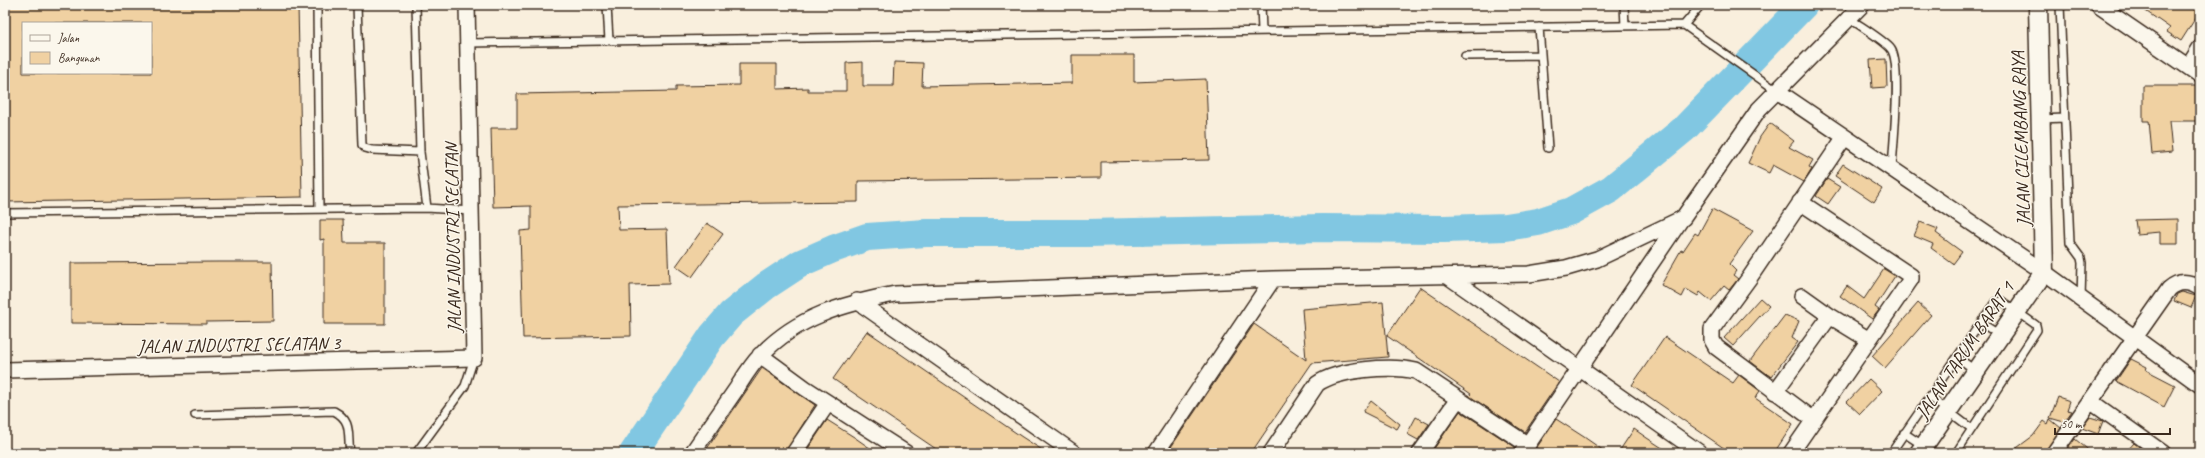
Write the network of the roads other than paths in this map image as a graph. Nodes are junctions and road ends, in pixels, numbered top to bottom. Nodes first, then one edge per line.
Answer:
1 (317, 5) edge
2 (357, 5) edge
3 (416, 5) edge
4 (467, 5) edge
5 (607, 5) edge
6 (1261, 5) edge
7 (1624, 5) edge
8 (1702, 5) edge
9 (1862, 5) edge
10 (2038, 5) edge
11 (2060, 5) edge
12 (2098, 5) edge
13 (1849, 18) junction
14 (1684, 25) junction
15 (1624, 26) junction
16 (1539, 27) junction
17 (1262, 31) junction
18 (608, 41) junction
19 (468, 43) junction
20 (2200, 48) edge
21 (1541, 55) junction
22 (1465, 56) dead end
23 (2188, 67) junction
24 (2200, 76) edge
25 (1771, 87) junction
26 (2064, 118) junction
27 (2040, 119) junction
28 (1844, 138) junction
29 (1548, 148) dead end
30 (420, 152) junction
31 (1892, 170) junction
32 (1800, 202) junction
33 (427, 208) junction
34 (319, 209) junction
35 (471, 211) junction
36 (5, 213) edge
37 (1683, 218) junction
38 (2044, 272) junction
39 (1449, 277) junction
40 (1273, 279) junction
41 (2200, 288) edge
42 (1802, 296) dead end
43 (2081, 300) junction
44 (857, 302) junction
45 (2016, 311) junction
46 (1830, 316) junction
47 (1981, 323) junction
48 (2000, 335) junction
49 (2134, 338) junction
50 (1869, 340) junction
51 (760, 355) junction
52 (1957, 357) junction
53 (474, 358) junction
54 (1580, 369) junction
55 (5, 370) edge
56 (1976, 371) junction
57 (2200, 385) edge
58 (1775, 392) junction
59 (1930, 397) junction
60 (1458, 399) junction
61 (2090, 402) junction
62 (828, 403) junction
63 (1948, 411) junction
64 (195, 415) dead end
65 (1814, 420) junction
66 (1972, 429) junction
67 (1904, 433) junction
68 (886, 448) edge
69 (1525, 449) edge
70 (1922, 450) edge
71 (350, 453) edge
72 (416, 453) edge
73 (692, 453) edge
74 (794, 453) edge
75 (906, 453) edge
76 (1074, 453) edge
77 (1156, 453) edge
78 (1271, 453) edge
79 (1420, 453) edge
80 (1700, 453) edge
81 (1791, 453) edge
82 (1891, 453) edge
83 (1956, 453) edge
84 (2054, 453) edge
85 (2163, 453) edge

1 - 34 lane
2 - 30 lane
3 - 30 lane
4 - 19 street, JALAN INDUSTRI SELATAN
5 - 18 lane
6 - 17 lane
7 - 15 lane
8 - 14 lane
9 - 13 street
10 - 27 street, JALAN CILEMBANG RAYA
11 - 26 lane
12 - 23 street
13 - 25 street
13 - 31 lane
14 - 15 lane
14 - 25 lane
15 - 16 lane
16 - 17 lane
16 - 21 lane
17 - 18 lane
18 - 19 lane
19 - 35 street, JALAN INDUSTRI SELATAN
20 - 23 street
21 - 22 lane
21 - 29 lane
23 - 24 street
25 - 28 street
25 - 37 street
26 - 27 lane
26 - 43 lane
27 - 38 street, JALAN CILEMBANG RAYA
28 - 31 street
28 - 32 street
30 - 33 lane
31 - 38 street
32 - 50 street
32 - 58 street
33 - 34 lane
33 - 35 lane
34 - 36 lane
35 - 53 street, JALAN INDUSTRI SELATAN
37 - 39 street
37 - 54 street
38 - 43 street
38 - 45 street, JALAN TARUM BARAT 1
39 - 40 street
39 - 54 street
40 - 44 street
40 - 77 street
41 - 49 street
42 - 46 street
43 - 49 street
44 - 51 street
44 - 76 street
45 - 47 lane
45 - 48 street, JALAN TARUM BARAT 1
45 - 66 lane
46 - 50 street
46 - 58 street
47 - 48 lane
47 - 52 lane
48 - 56 street, JALAN TARUM BARAT 1
49 - 57 street
49 - 61 street
50 - 65 street
51 - 62 street
51 - 73 street
52 - 56 lane
52 - 59 lane
53 - 55 street, JALAN INDUSTRI SELATAN 3
53 - 72 lane, JALAN INDUSTRI SELATAN
54 - 69 street
54 - 80 street
56 - 63 street, JALAN TARUM BARAT 1
58 - 65 street
59 - 63 lane
59 - 67 lane
60 - 69 street
60 - 78 street
60 - 79 street
61 - 84 street
61 - 85 street
62 - 68 street
62 - 74 street
63 - 66 lane
63 - 70 street, JALAN TARUM BARAT 1
64 - 71 lane
65 - 81 street
66 - 83 lane
67 - 70 lane
67 - 82 lane
68 - 75 street

